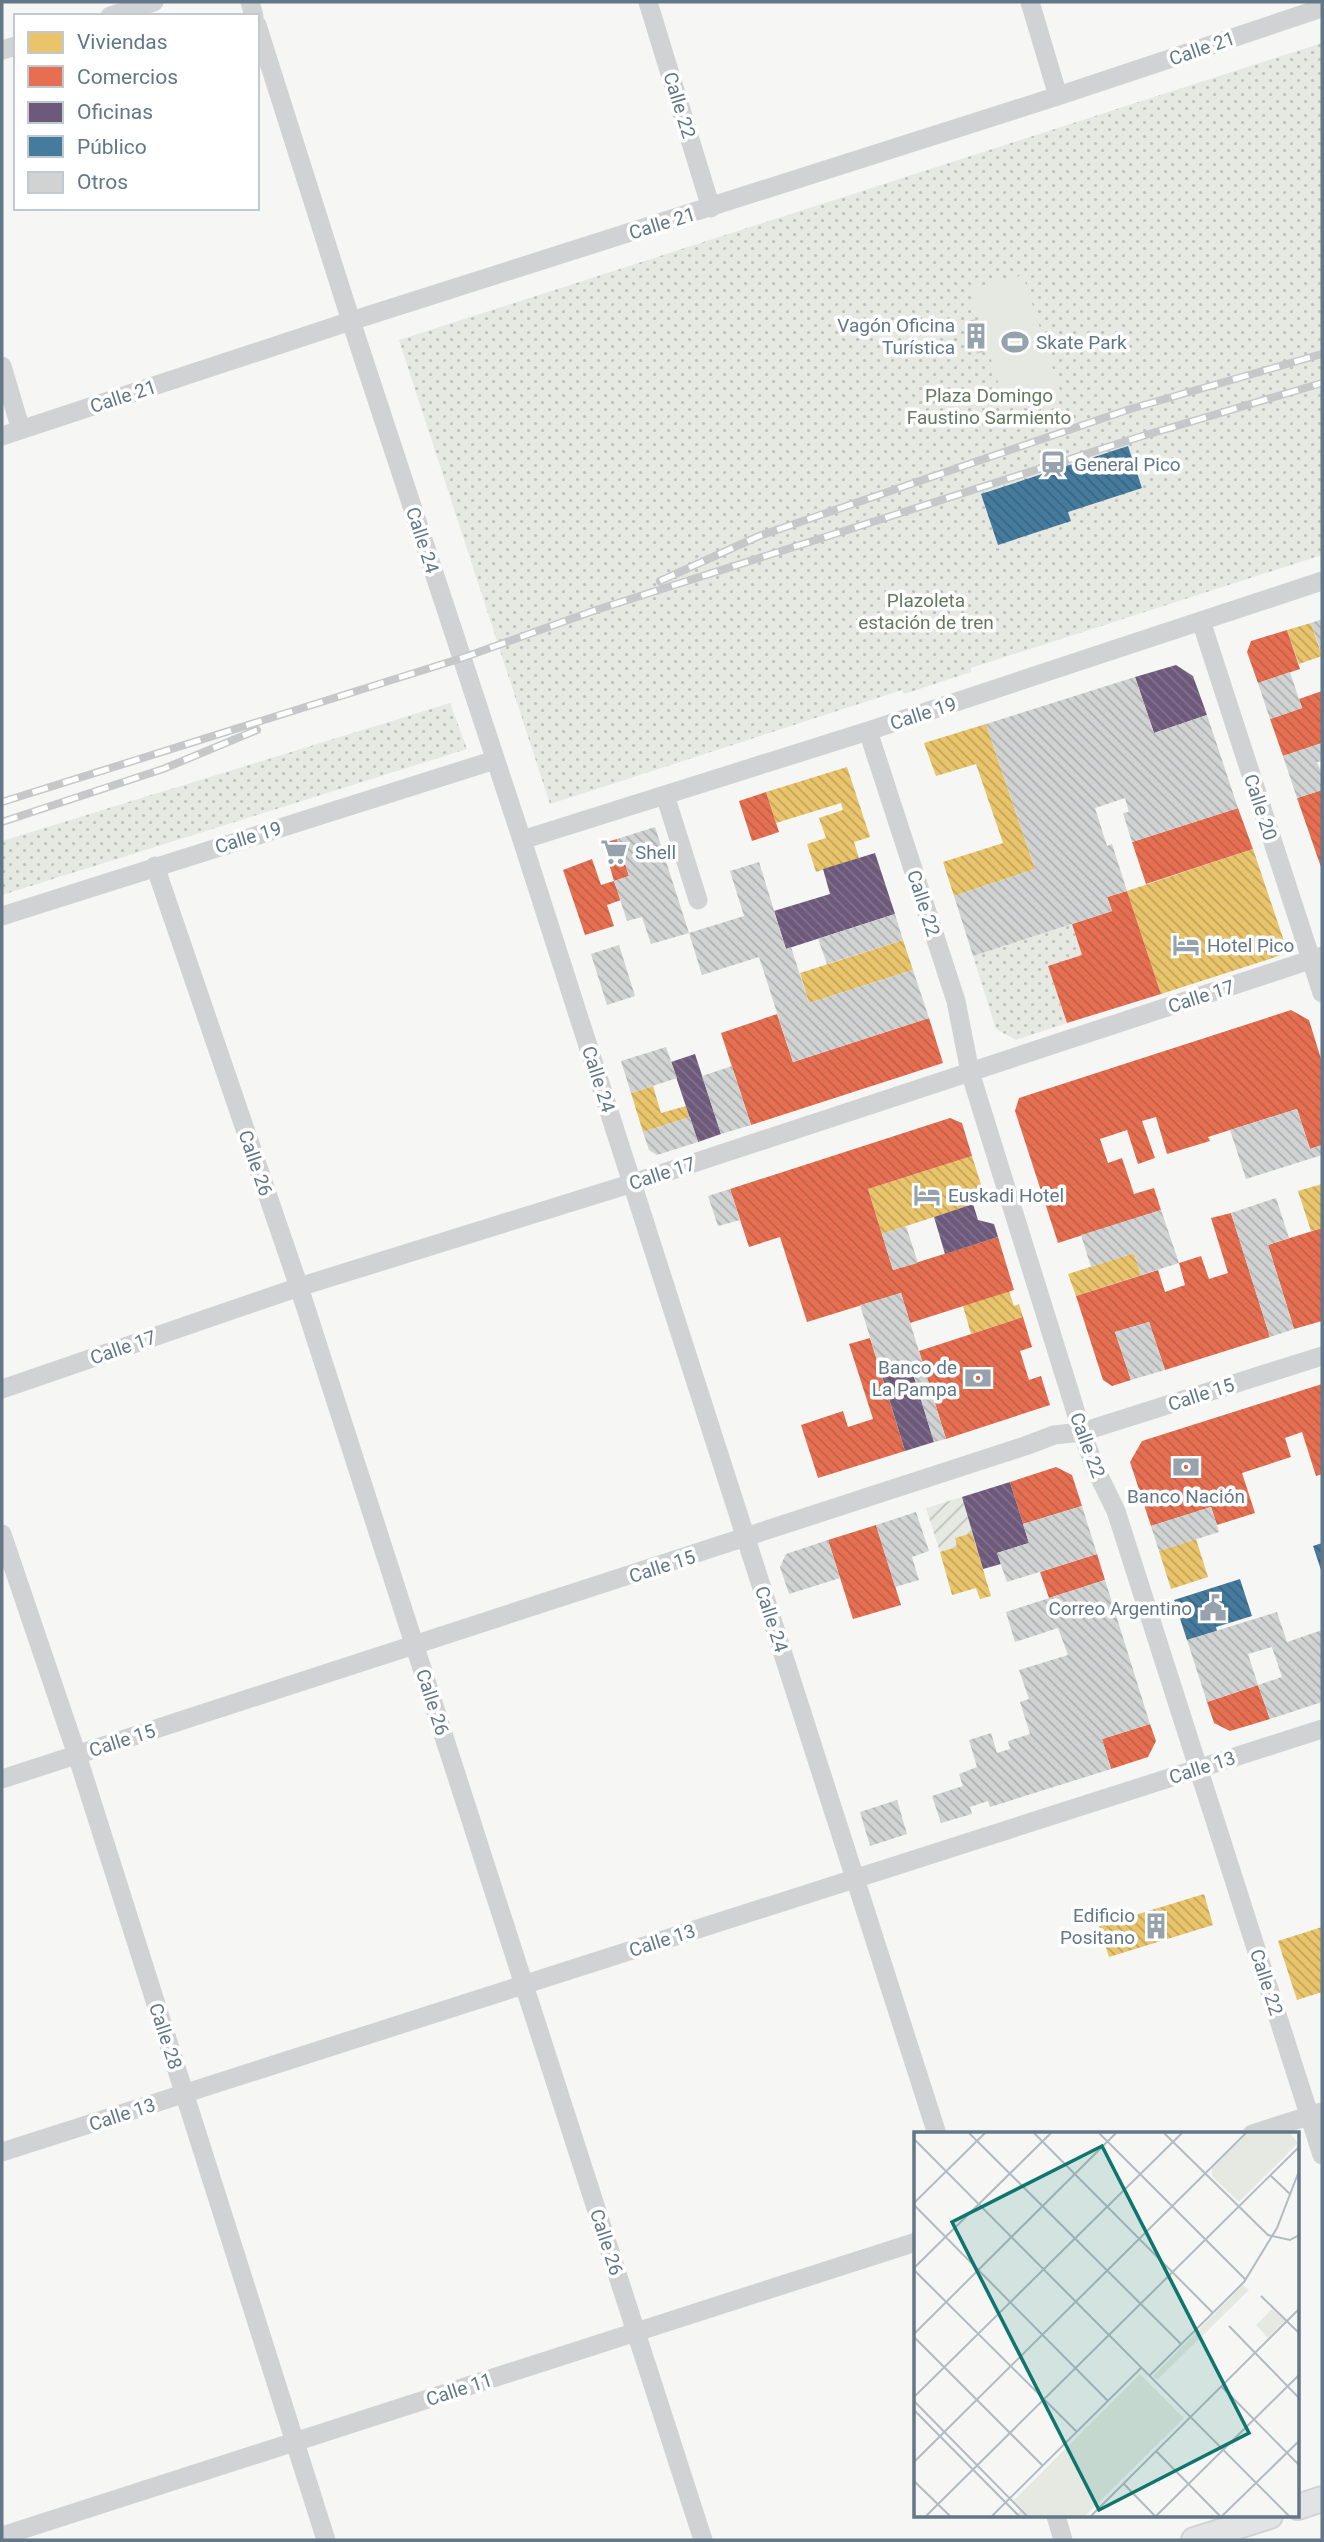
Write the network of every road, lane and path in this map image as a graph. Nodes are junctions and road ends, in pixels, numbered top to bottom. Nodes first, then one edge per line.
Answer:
1 (154, 2) edge
2 (648, 2) edge
3 (1030, 2) edge
4 (1322, 8) edge
5 (116, 14) edge
6 (259, 31) edge
7 (1058, 96) junction
8 (711, 208) junction
9 (351, 321) junction
10 (2, 366) edge
11 (21, 430) junction
12 (2, 436) edge
13 (1322, 581) edge
14 (1201, 621) junction
15 (868, 731) junction
16 (495, 760) junction
17 (664, 795) junction
18 (522, 840) junction
19 (155, 866) junction
20 (698, 900) dead end
21 (2, 916) edge
22 (1317, 958) edge
23 (1322, 993) edge
24 (970, 1072) junction
25 (633, 1183) junction
26 (299, 1287) junction
27 (1322, 1356) edge
28 (2, 1389) edge
29 (1082, 1433) junction
30 (2, 1534) edge
31 (746, 1539) junction
32 (415, 1646) junction
33 (1322, 1730) edge
34 (77, 1755) junction
35 (1198, 1768) junction
36 (2, 1779) edge
37 (855, 1878) junction
38 (524, 1985) junction
39 (184, 2094) junction
40 (1316, 2114) edge
41 (936, 2132) edge
42 (1258, 2132) edge
43 (2, 2152) edge
44 (1322, 2155) edge
45 (914, 2243) edge
46 (636, 2332) junction
47 (295, 2442) junction
48 (1322, 2499) edge
49 (1300, 2506) edge
50 (1057, 2518) edge
51 (1264, 2518) edge
52 (2, 2536) edge
53 (326, 2540) edge
54 (703, 2540) edge
55 (1063, 2540) edge
56 (1194, 2540) edge

1 - 5 street
2 - 8 street, Calle 22
3 - 7 street
4 - 7 street, Calle 21
6 - 9 street, Calle 24
7 - 8 street, Calle 21
8 - 9 street, Calle 21
9 - 11 street, Calle 21
9 - 16 street, Calle 24
10 - 11 street
11 - 12 street, Calle 21
13 - 14 street, Calle 19
14 - 15 street, Calle 19
14 - 22 street, Calle 20
15 - 17 street, Calle 19
15 - 24 street, Calle 22
16 - 18 street, Calle 24
16 - 19 street, Calle 19
17 - 18 street, Calle 19
17 - 20 street
18 - 25 street, Calle 24
19 - 21 street, Calle 19
19 - 26 street, Calle 26
22 - 23 street, Calle 20
22 - 24 street, Calle 17
24 - 25 street, Calle 17
24 - 29 street, Calle 22
25 - 26 street, Calle 17
25 - 31 street, Calle 24
26 - 28 street, Calle 17
26 - 32 street, Calle 26
27 - 29 street, Calle 15
29 - 31 street, Calle 15
29 - 35 street, Calle 22
30 - 34 street, Calle 28
31 - 32 street, Calle 15
31 - 37 street, Calle 24
32 - 34 street, Calle 15
32 - 38 street, Calle 26
33 - 35 street, Calle 13
34 - 36 street, Calle 15
34 - 39 street, Calle 28
35 - 37 street, Calle 13
35 - 40 street, Calle 22
37 - 38 street, Calle 13
37 - 41 street, Calle 24
38 - 39 street, Calle 13
38 - 46 street, Calle 26
39 - 43 street, Calle 13
39 - 47 street, Calle 28
40 - 42 street
40 - 44 street, Calle 22
45 - 46 street, Calle 11
46 - 47 street, Calle 11
46 - 54 street, Calle 26
47 - 52 street, Calle 11
47 - 53 street, Calle 28
48 - 49 main road
50 - 55 street
51 - 56 main road

